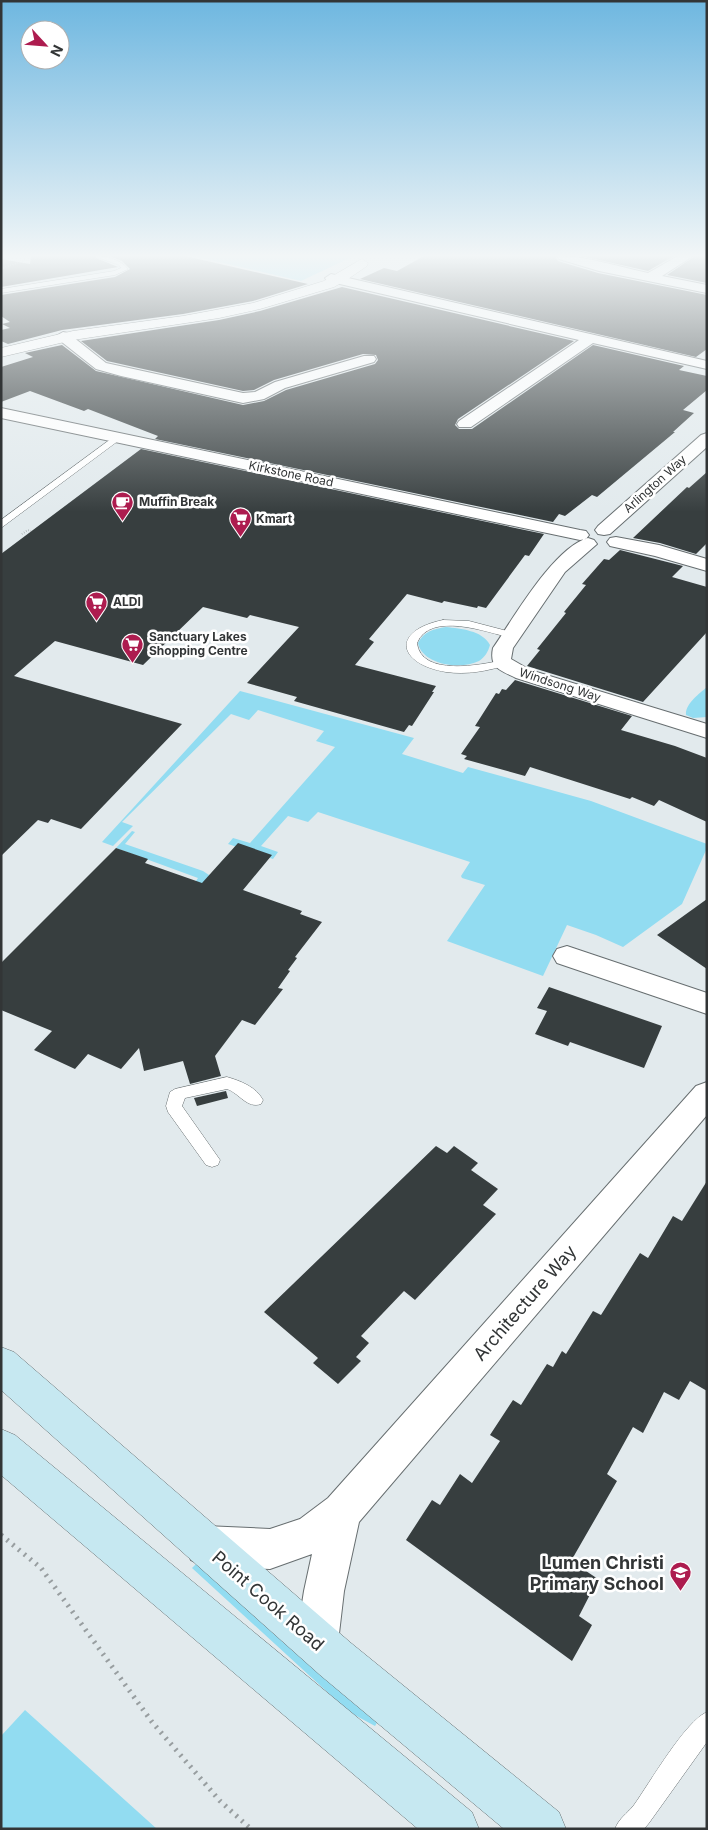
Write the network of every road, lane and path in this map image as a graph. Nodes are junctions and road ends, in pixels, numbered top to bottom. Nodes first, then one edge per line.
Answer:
1 (43, 341) edge
2 (70, 341) edge
3 (586, 341) edge
4 (606, 341) edge
5 (1, 353) edge
6 (352, 354) dead end
7 (707, 365) edge
8 (1, 413) edge
9 (483, 430) dead end
10 (118, 438) junction
11 (707, 438) edge
12 (1, 525) edge
13 (610, 536) junction
14 (584, 540) junction
15 (707, 566) edge
16 (511, 636) junction
17 (502, 663) junction
18 (707, 731) edge
19 (567, 956) dead end
20 (707, 1004) edge
21 (707, 1094) edge
22 (255, 1100) dead end
23 (212, 1160) dead end
24 (1, 1365) edge
25 (1, 1449) edge
26 (342, 1512) junction
27 (1, 1535) edge
28 (205, 1546) junction
29 (317, 1642) junction
30 (707, 1723) edge
31 (252, 1829) edge
32 (455, 1829) edge
33 (542, 1829) edge
34 (627, 1829) edge

1 - 5 street
2 - 6 street
3 - 9 street
4 - 7 street
8 - 10 street, Kirkstone Road
10 - 12 lane
10 - 14 street, Kirkstone Road
11 - 13 street, Arlington Way
13 - 14 street
13 - 15 street
14 - 16 street, Windsong Way
16 - 17 street, Windsong Way
16 - 17 lane
17 - 18 street, Windsong Way
19 - 20 street
21 - 26 street, Architecture Way
22 - 23 lane
24 - 28 main road, Point Cook Road
25 - 32 main road
26 - 28 street, Architecture Way
26 - 29 street, Architecture Way
27 - 31 path
28 - 29 main road, Point Cook Road
29 - 33 main road, Point Cook Road
30 - 34 lane

